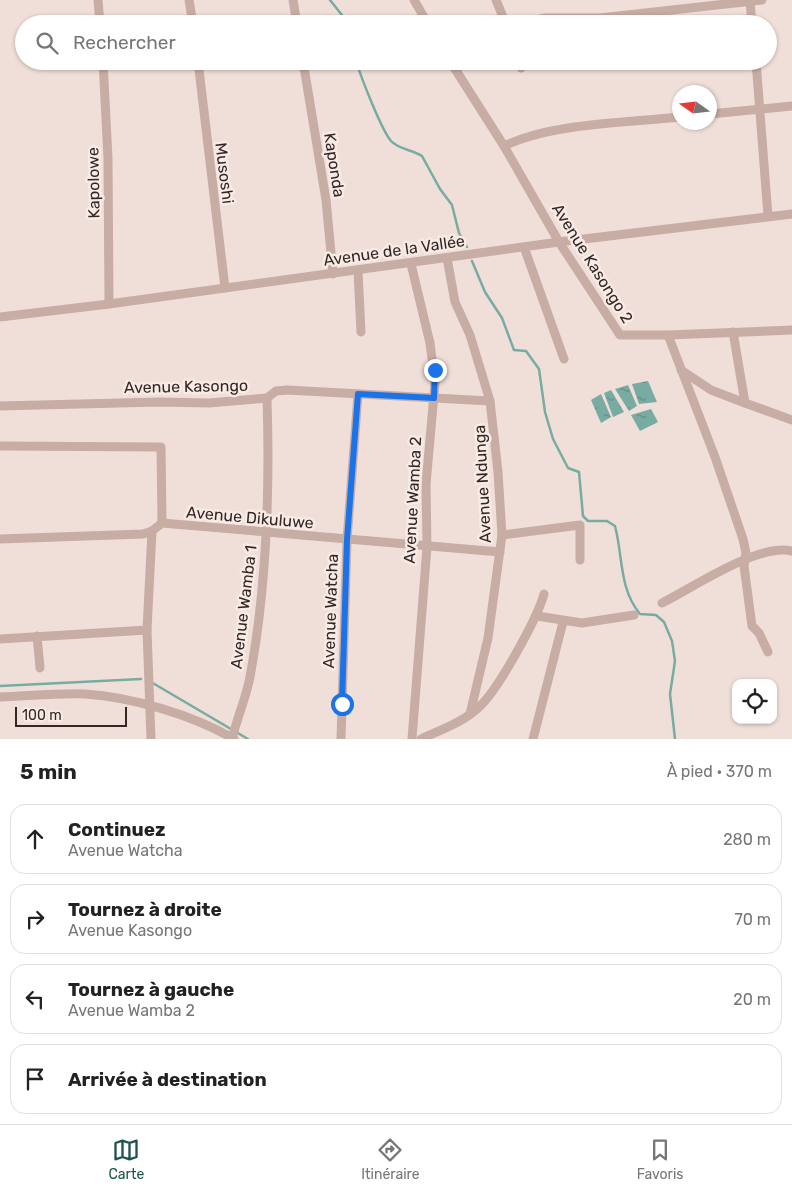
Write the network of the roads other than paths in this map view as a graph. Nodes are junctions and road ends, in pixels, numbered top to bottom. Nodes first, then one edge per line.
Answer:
1 (98, 0) edge
2 (188, 0) edge
3 (293, 0) edge
4 (414, 0) edge
5 (496, 0) edge
6 (762, 0) edge
7 (751, 1) edge
8 (99, 15) edge
9 (191, 15) edge
10 (296, 15) edge
11 (423, 15) edge
12 (502, 15) edge
13 (627, 15) edge
14 (752, 15) edge
15 (103, 70) edge
16 (199, 70) edge
17 (304, 70) edge
18 (457, 70) edge
19 (757, 70) edge
20 (792, 106) edge
21 (760, 109) junction
22 (717, 113) edge
23 (672, 118) edge
24 (504, 146) junction
25 (792, 214) edge
26 (768, 216) junction
27 (559, 242) junction
28 (524, 247) junction
29 (447, 258) junction
30 (411, 264) junction
31 (358, 271) junction
32 (333, 274) junction
33 (225, 288) junction
34 (109, 304) junction
35 (0, 317) edge
36 (792, 330) edge
37 (361, 332) dead end
38 (733, 332) junction
39 (668, 335) junction
40 (564, 358) dead end
41 (681, 369) junction
42 (358, 394) junction
43 (267, 398) junction
44 (434, 398) junction
45 (490, 401) junction
46 (745, 403) junction
47 (0, 406) edge
48 (792, 420) edge
49 (0, 446) edge
50 (162, 523) junction
51 (152, 531) junction
52 (267, 534) junction
53 (502, 535) junction
54 (0, 539) edge
55 (347, 540) junction
56 (427, 547) junction
57 (792, 551) edge
58 (500, 552) junction
59 (745, 559) junction
60 (580, 560) dead end
61 (544, 594) dead end
62 (662, 603) dead end
63 (634, 615) dead end
64 (537, 616) junction
65 (563, 622) junction
66 (147, 630) junction
67 (37, 636) junction
68 (0, 639) edge
69 (768, 652) dead end
70 (40, 668) dead end
71 (0, 697) edge
72 (148, 705) junction
73 (470, 714) junction
74 (234, 735) edge
75 (150, 739) edge
76 (341, 739) edge
77 (412, 739) edge
78 (421, 739) edge
79 (533, 739) edge

1 - 8 street
2 - 9 street
3 - 10 street
4 - 11 street
5 - 12 street
6 - 7 street
7 - 13 street
7 - 14 street
15 - 34 street, Kapolowe
16 - 33 street, Musoshi
17 - 32 street, Kaponda
18 - 24 street, Avenue Kasongo 2
19 - 21 street
20 - 21 street
21 - 22 street
21 - 26 street
23 - 24 street
24 - 27 street, Avenue Kasongo 2
25 - 26 street, Avenue de la Vallée
26 - 27 street, Avenue de la Vallée
27 - 28 street, Avenue de la Vallée
27 - 39 street, Avenue Kasongo 2
28 - 29 street, Avenue de la Vallée
28 - 40 street
29 - 30 street, Avenue de la Vallée
29 - 45 street, Avenue Ndunga
30 - 31 street, Avenue de la Vallée
30 - 44 street, Avenue Wamba 2
31 - 32 street, Avenue de la Vallée
31 - 37 street
32 - 33 street, Avenue de la Vallée
33 - 34 street, Avenue de la Vallée
34 - 35 street, Avenue de la Vallée
36 - 38 street, Avenue Kasongo 2
38 - 39 street, Avenue Kasongo 2
38 - 46 street
39 - 41 street
41 - 46 street
41 - 59 street
42 - 43 street, Avenue Kasongo
42 - 44 street, Avenue Kasongo
42 - 55 street, Avenue Watcha
43 - 47 street, Avenue Kasongo
43 - 52 street, Avenue Wamba 1
44 - 45 street, Avenue Kasongo
44 - 56 street, Avenue Wamba 2
45 - 53 street, Avenue Ndunga
46 - 48 street
49 - 50 street
50 - 51 street, Avenue Dikuluwe
50 - 52 street, Avenue Dikuluwe
51 - 54 street
51 - 66 street
52 - 55 street, Avenue Dikuluwe
52 - 74 street, Avenue Wamba 1
53 - 58 street, Avenue Ndunga
53 - 60 street
55 - 56 street, Avenue Dikuluwe
55 - 76 street, Avenue Watcha
56 - 58 street, Avenue Dikuluwe
56 - 77 street, Avenue Wamba 2
57 - 59 street
58 - 73 street, Avenue Ndunga
59 - 62 street
59 - 69 street
61 - 64 street
63 - 65 street
64 - 65 street
64 - 73 street
65 - 79 street
66 - 67 street
66 - 72 street
67 - 68 street
67 - 70 street
71 - 72 street
72 - 74 street
72 - 75 street
73 - 78 street

